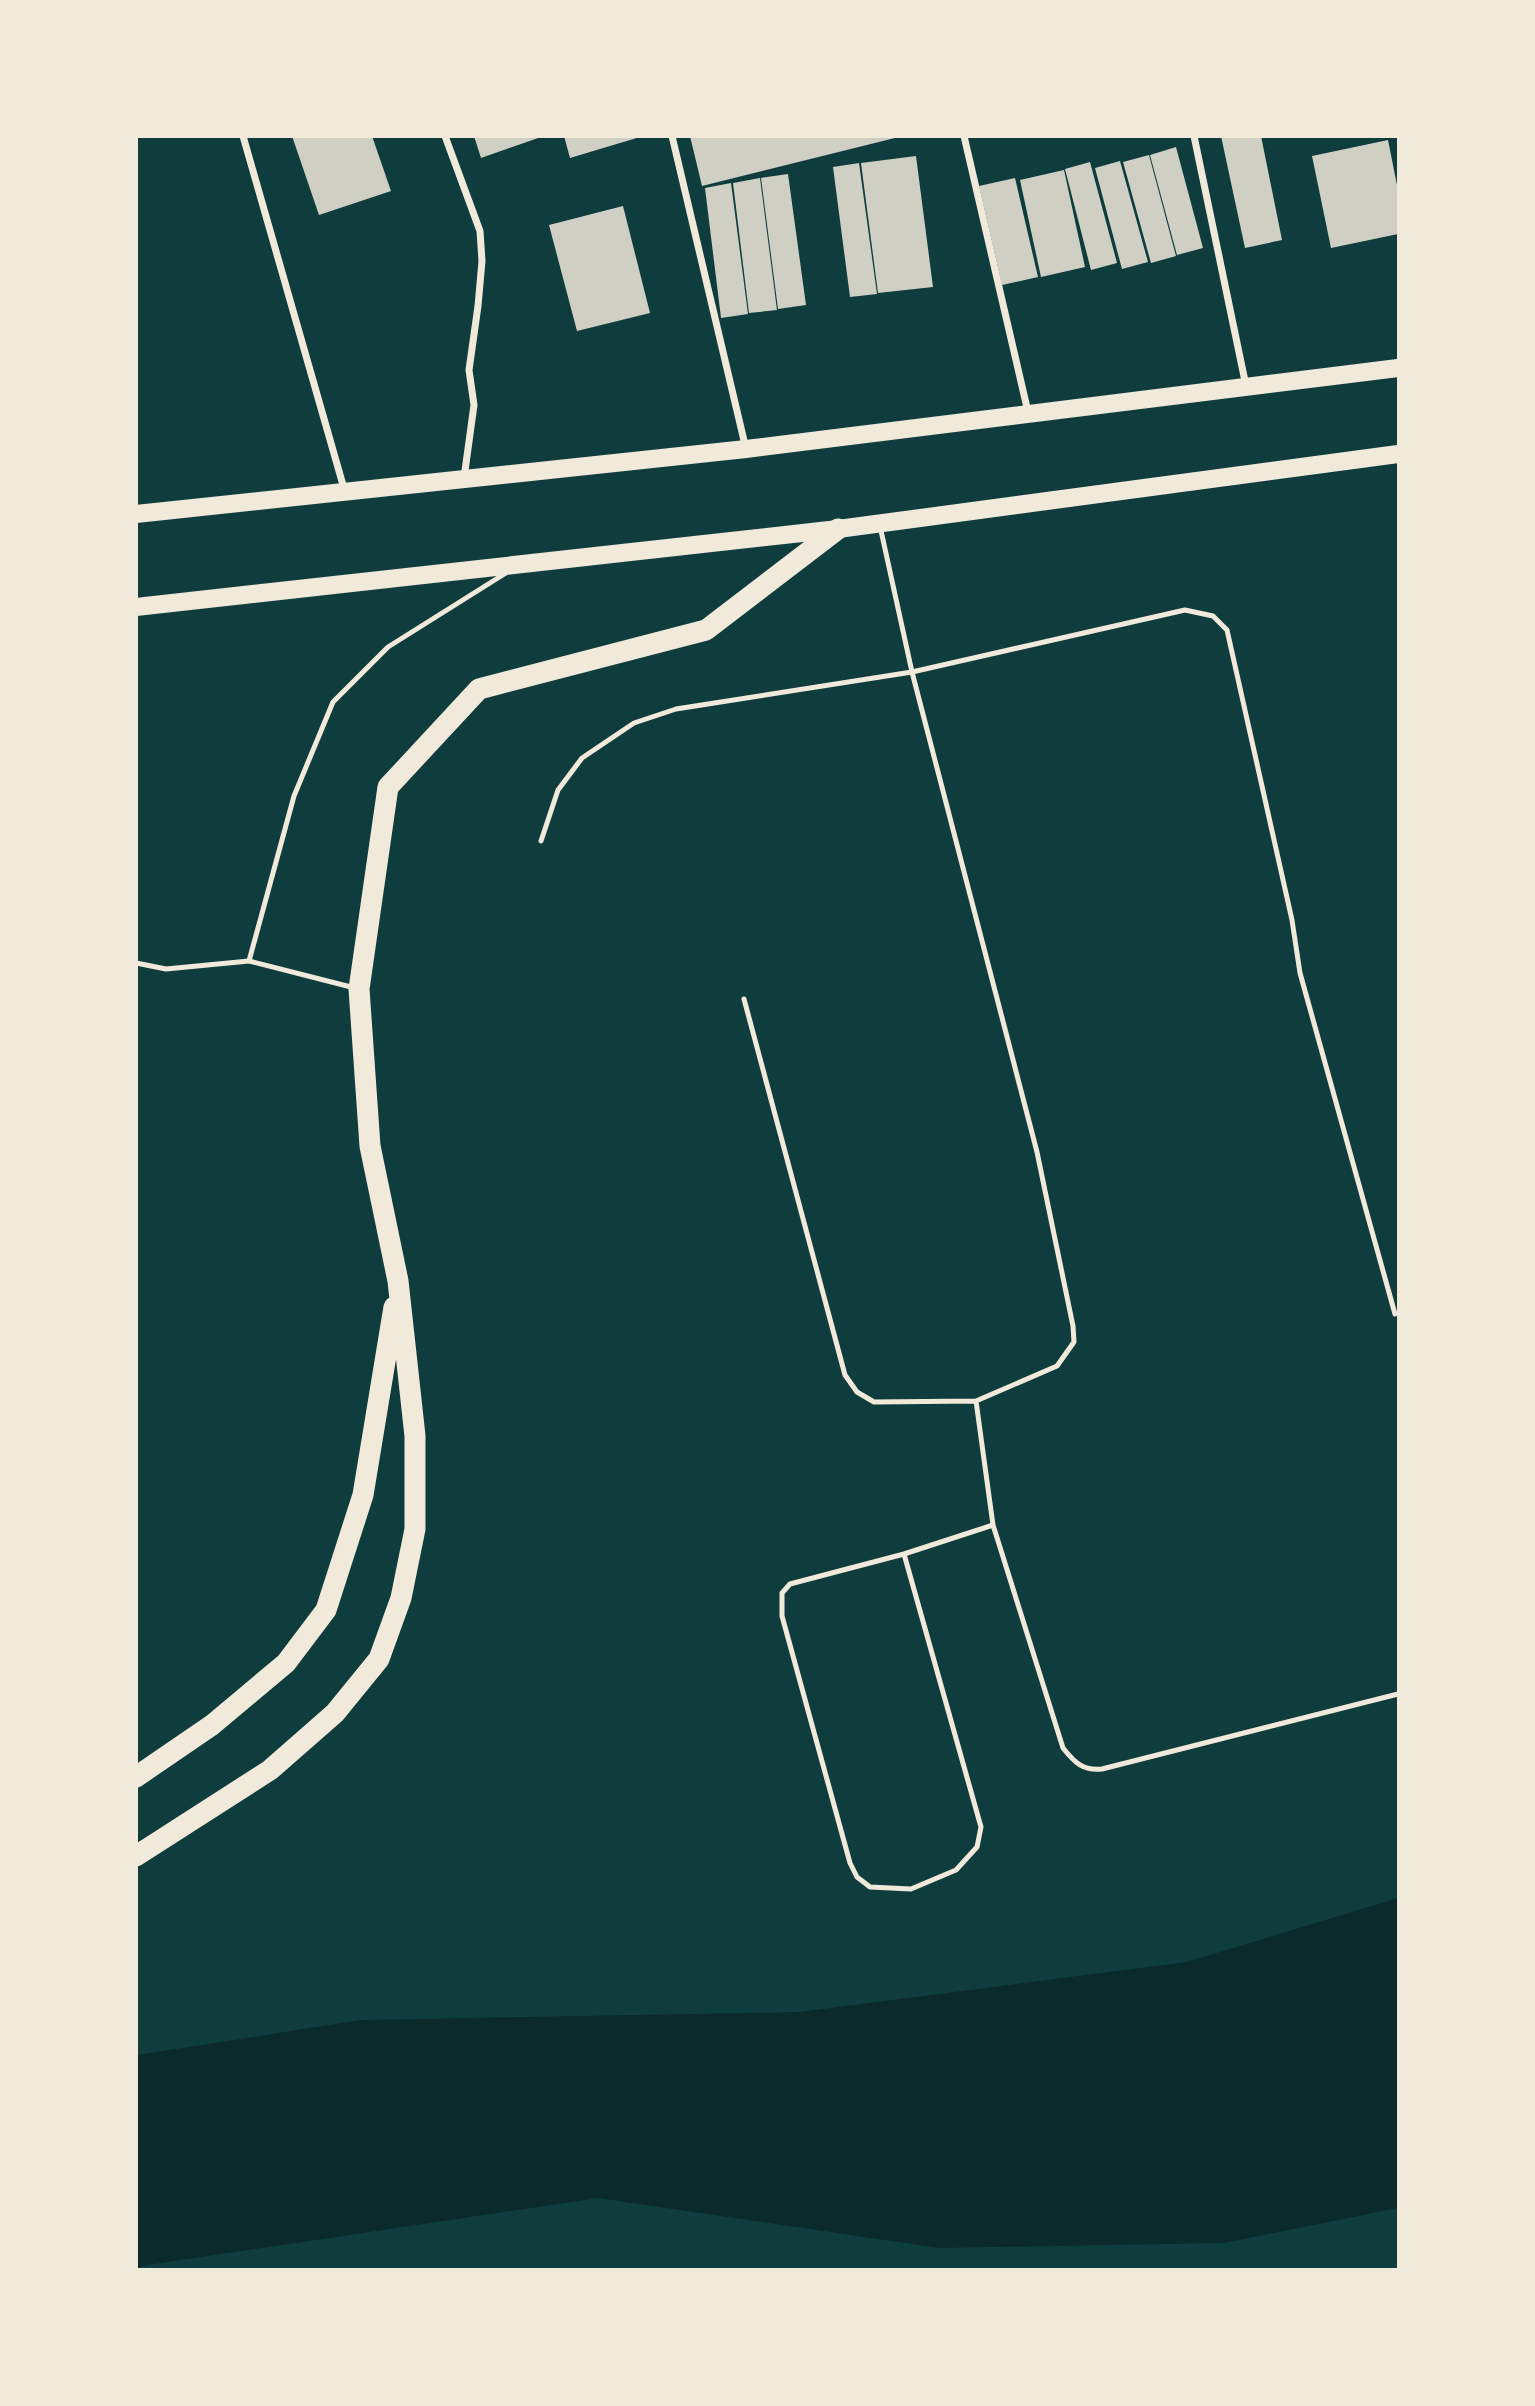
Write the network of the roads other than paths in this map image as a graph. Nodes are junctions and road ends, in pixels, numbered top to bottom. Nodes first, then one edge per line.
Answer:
1 (243, 136) edge
2 (445, 136) edge
3 (672, 136) edge
4 (964, 136) edge
5 (1194, 136) edge
6 (1398, 368) edge
7 (1246, 387) junction
8 (1029, 416) junction
9 (746, 449) junction
10 (1398, 454) edge
11 (464, 480) junction
12 (345, 492) junction
13 (136, 514) edge
14 (880, 524) junction
15 (838, 529) junction
16 (521, 564) junction
17 (136, 607) edge
18 (912, 672) junction
19 (541, 841) dead end
20 (249, 961) junction
21 (136, 963) edge
22 (359, 989) junction
23 (744, 999) dead end
24 (398, 1281) junction
25 (1395, 1314) dead end
26 (976, 1401) junction
27 (993, 1525) junction
28 (904, 1554) junction
29 (1398, 1694) edge
30 (136, 1777) edge
31 (141, 1854) edge

1 - 12 street
2 - 11 street
3 - 9 street
4 - 8 street
5 - 7 street
6 - 7 main road
7 - 8 main road
8 - 9 main road
9 - 11 main road
10 - 14 main road
11 - 12 main road
12 - 13 main road
14 - 15 main road
14 - 18 lane
15 - 16 main road
15 - 22 highway
16 - 17 main road
16 - 20 lane
18 - 19 lane
18 - 25 lane
18 - 26 lane
20 - 21 lane
20 - 22 lane
22 - 24 highway
23 - 26 lane
24 - 30 highway
24 - 31 highway
26 - 27 lane
27 - 28 lane
27 - 29 lane
28 - 28 lane

